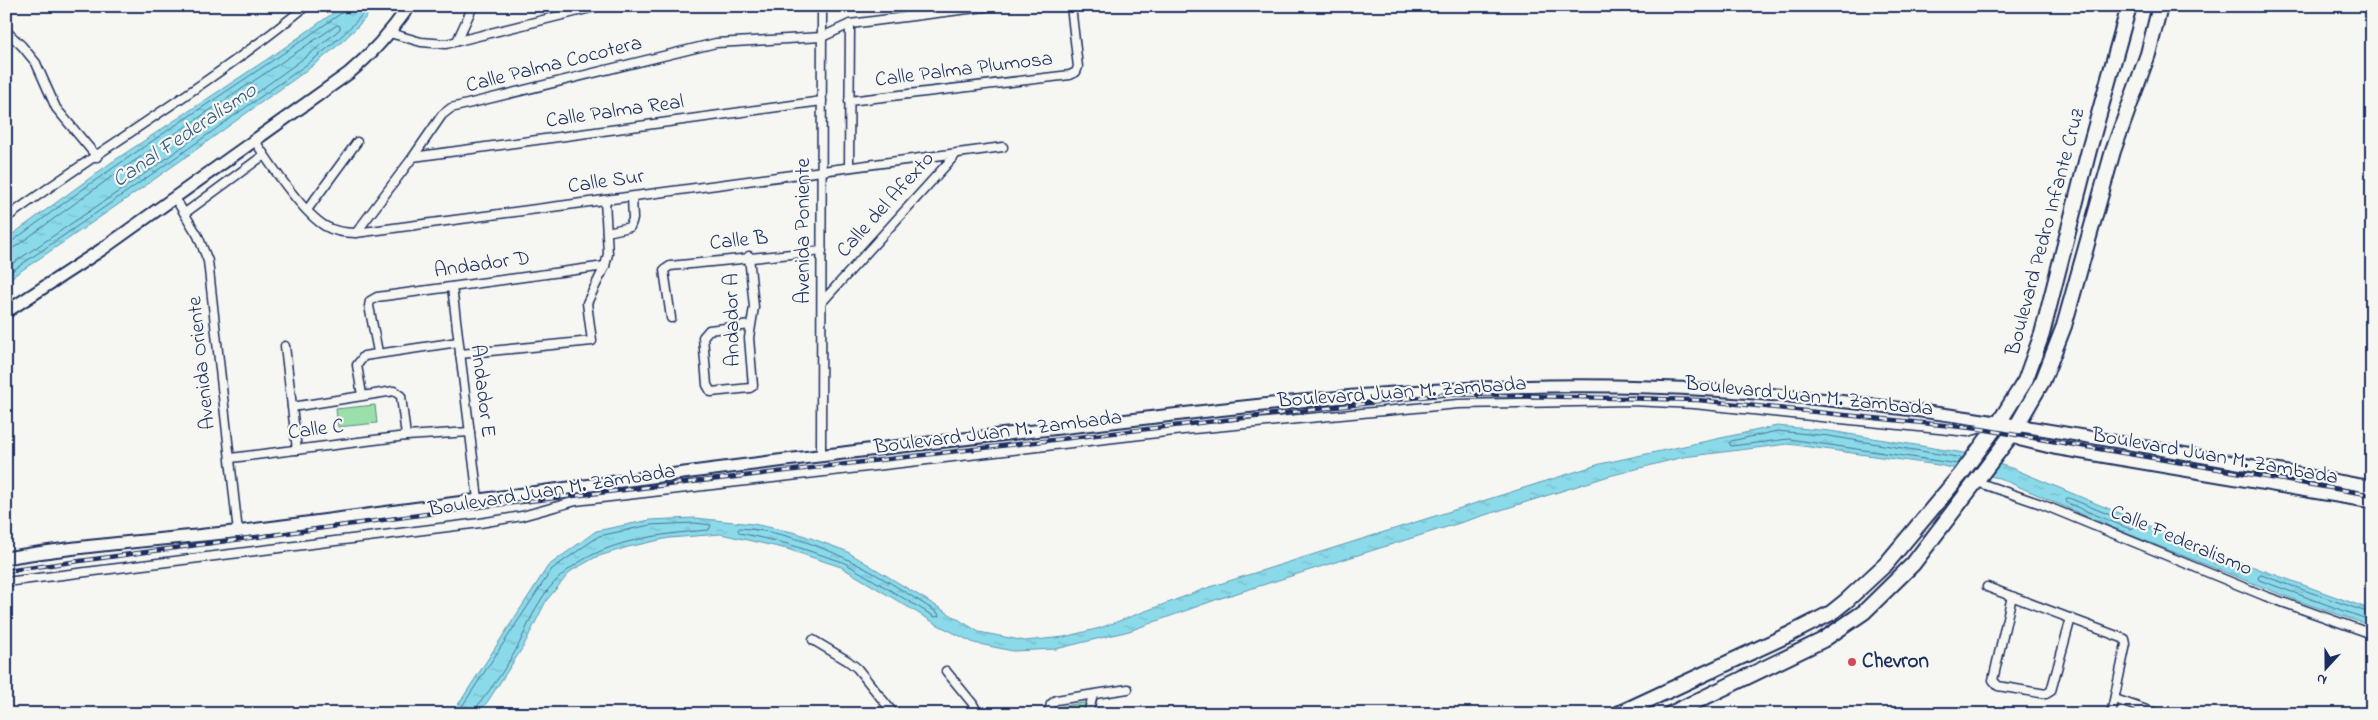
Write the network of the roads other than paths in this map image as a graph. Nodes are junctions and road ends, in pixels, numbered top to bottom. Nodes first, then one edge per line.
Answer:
1 (306, 6) edge
2 (408, 6) edge
3 (473, 6) edge
4 (599, 6) edge
5 (822, 6) edge
6 (992, 6) edge
7 (1071, 6) edge
8 (2129, 6) edge
9 (2160, 6) edge
10 (850, 24) junction
11 (6, 31) edge
12 (390, 33) junction
13 (822, 37) junction
14 (458, 41) junction
15 (822, 101) junction
16 (849, 101) junction
17 (255, 141) junction
18 (357, 142) dead end
19 (1003, 147) dead end
20 (957, 153) junction
21 (264, 155) junction
22 (97, 157) junction
23 (413, 157) junction
24 (850, 167) junction
25 (820, 171) junction
26 (632, 197) junction
27 (175, 198) junction
28 (605, 200) junction
29 (307, 210) junction
30 (185, 213) junction
31 (6, 218) edge
32 (607, 232) junction
33 (356, 233) junction
34 (822, 251) junction
35 (749, 256) junction
36 (605, 266) junction
37 (452, 287) junction
38 (822, 302) junction
39 (6, 312) edge
40 (671, 318) dead end
41 (750, 325) junction
42 (458, 342) junction
43 (285, 346) dead end
44 (378, 352) junction
45 (460, 354) junction
46 (362, 395) junction
47 (292, 407) junction
48 (1998, 424) junction
49 (2015, 430) junction
50 (470, 432) junction
51 (406, 436) junction
52 (297, 450) junction
53 (821, 455) junction
54 (231, 458) junction
55 (1979, 479) junction
56 (2372, 487) edge
57 (478, 499) junction
58 (2372, 502) edge
59 (238, 532) junction
60 (6, 558) edge
61 (6, 582) edge
62 (1987, 587) dead end
63 (2012, 596) junction
64 (2071, 618) junction
65 (2372, 634) edge
66 (814, 640) dead end
67 (946, 671) dead end
68 (1128, 689) dead end
69 (1093, 695) junction
70 (2115, 699) junction
71 (2372, 710) edge
72 (894, 714) edge
73 (978, 714) edge
74 (1048, 714) edge
75 (1088, 714) edge
76 (1618, 714) edge
77 (1670, 714) edge
78 (2111, 714) edge
79 (2158, 714) edge
80 (2370, 714) edge

1 - 22 street
2 - 12 street
3 - 14 street
4 - 14 street
5 - 13 street, Avenida Poniente
6 - 10 street
7 - 16 street, Calle Palma Plumosa
8 - 48 highway, Boulevard Pedro Infante Cruz
9 - 49 highway, Boulevard Pedro Infante Cruz
10 - 13 street
10 - 16 street
11 - 22 street
12 - 14 street
12 - 17 street
13 - 15 street, Avenida Poniente
13 - 23 street, Calle Palma Cocotera
15 - 23 street, Calle Palma Real
15 - 25 street, Avenida Poniente
16 - 24 street
17 - 21 street, Calle Sur
17 - 27 street
18 - 29 street
19 - 20 street, Calle Sur
20 - 24 street, Calle Sur
20 - 38 street, Calle del Afexto
21 - 29 street, Calle Sur
21 - 30 street
22 - 31 street
23 - 33 street, Calle Palma Cocotera
24 - 25 street, Calle Sur
25 - 26 street, Calle Sur
25 - 34 street, Avenida Poniente
26 - 28 street, Calle Sur
26 - 32 street
27 - 30 street, Avenida Oriente
27 - 39 street
28 - 32 street
28 - 33 street, Calle Sur
29 - 33 street, Calle Sur
30 - 54 street, Avenida Oriente
32 - 36 street
34 - 35 street, Calle B
34 - 38 street, Avenida Poniente
35 - 40 street, Calle B
35 - 41 street, Andador A
36 - 37 street, Andador D
36 - 45 street
37 - 42 street, Andador E
37 - 44 street, Andador D
38 - 53 street, Avenida Poniente
41 - 41 street, Andador A
42 - 44 street
42 - 45 street, Andador E
43 - 47 street
44 - 46 street
45 - 50 street, Andador E
46 - 47 street
46 - 51 street
47 - 52 street
48 - 49 street, Boulevard Juan M. Zambada
48 - 53 street, Boulevard Juan M. Zambada
48 - 61 street, Boulevard Juan M. Zambada
48 - 76 highway, Boulevard Pedro Infante Cruz
49 - 55 highway, Boulevard Pedro Infante Cruz
49 - 56 street, Boulevard Juan M. Zambada
49 - 58 street, Boulevard Juan M. Zambada
50 - 51 street, Calle C
50 - 57 street, Andador E
51 - 52 street, Calle C
52 - 54 street, Calle C
53 - 57 street, Boulevard Juan M. Zambada
54 - 59 street, Avenida Oriente
55 - 65 street, Calle Federalismo
55 - 77 highway, Boulevard Pedro Infante Cruz
57 - 59 street, Boulevard Juan M. Zambada
59 - 60 street, Boulevard Juan M. Zambada
62 - 63 street
63 - 64 street
63 - 64 street
64 - 70 street
66 - 72 street
67 - 73 street
68 - 69 street
69 - 74 street
69 - 75 street
70 - 78 street
70 - 79 street
71 - 80 street

